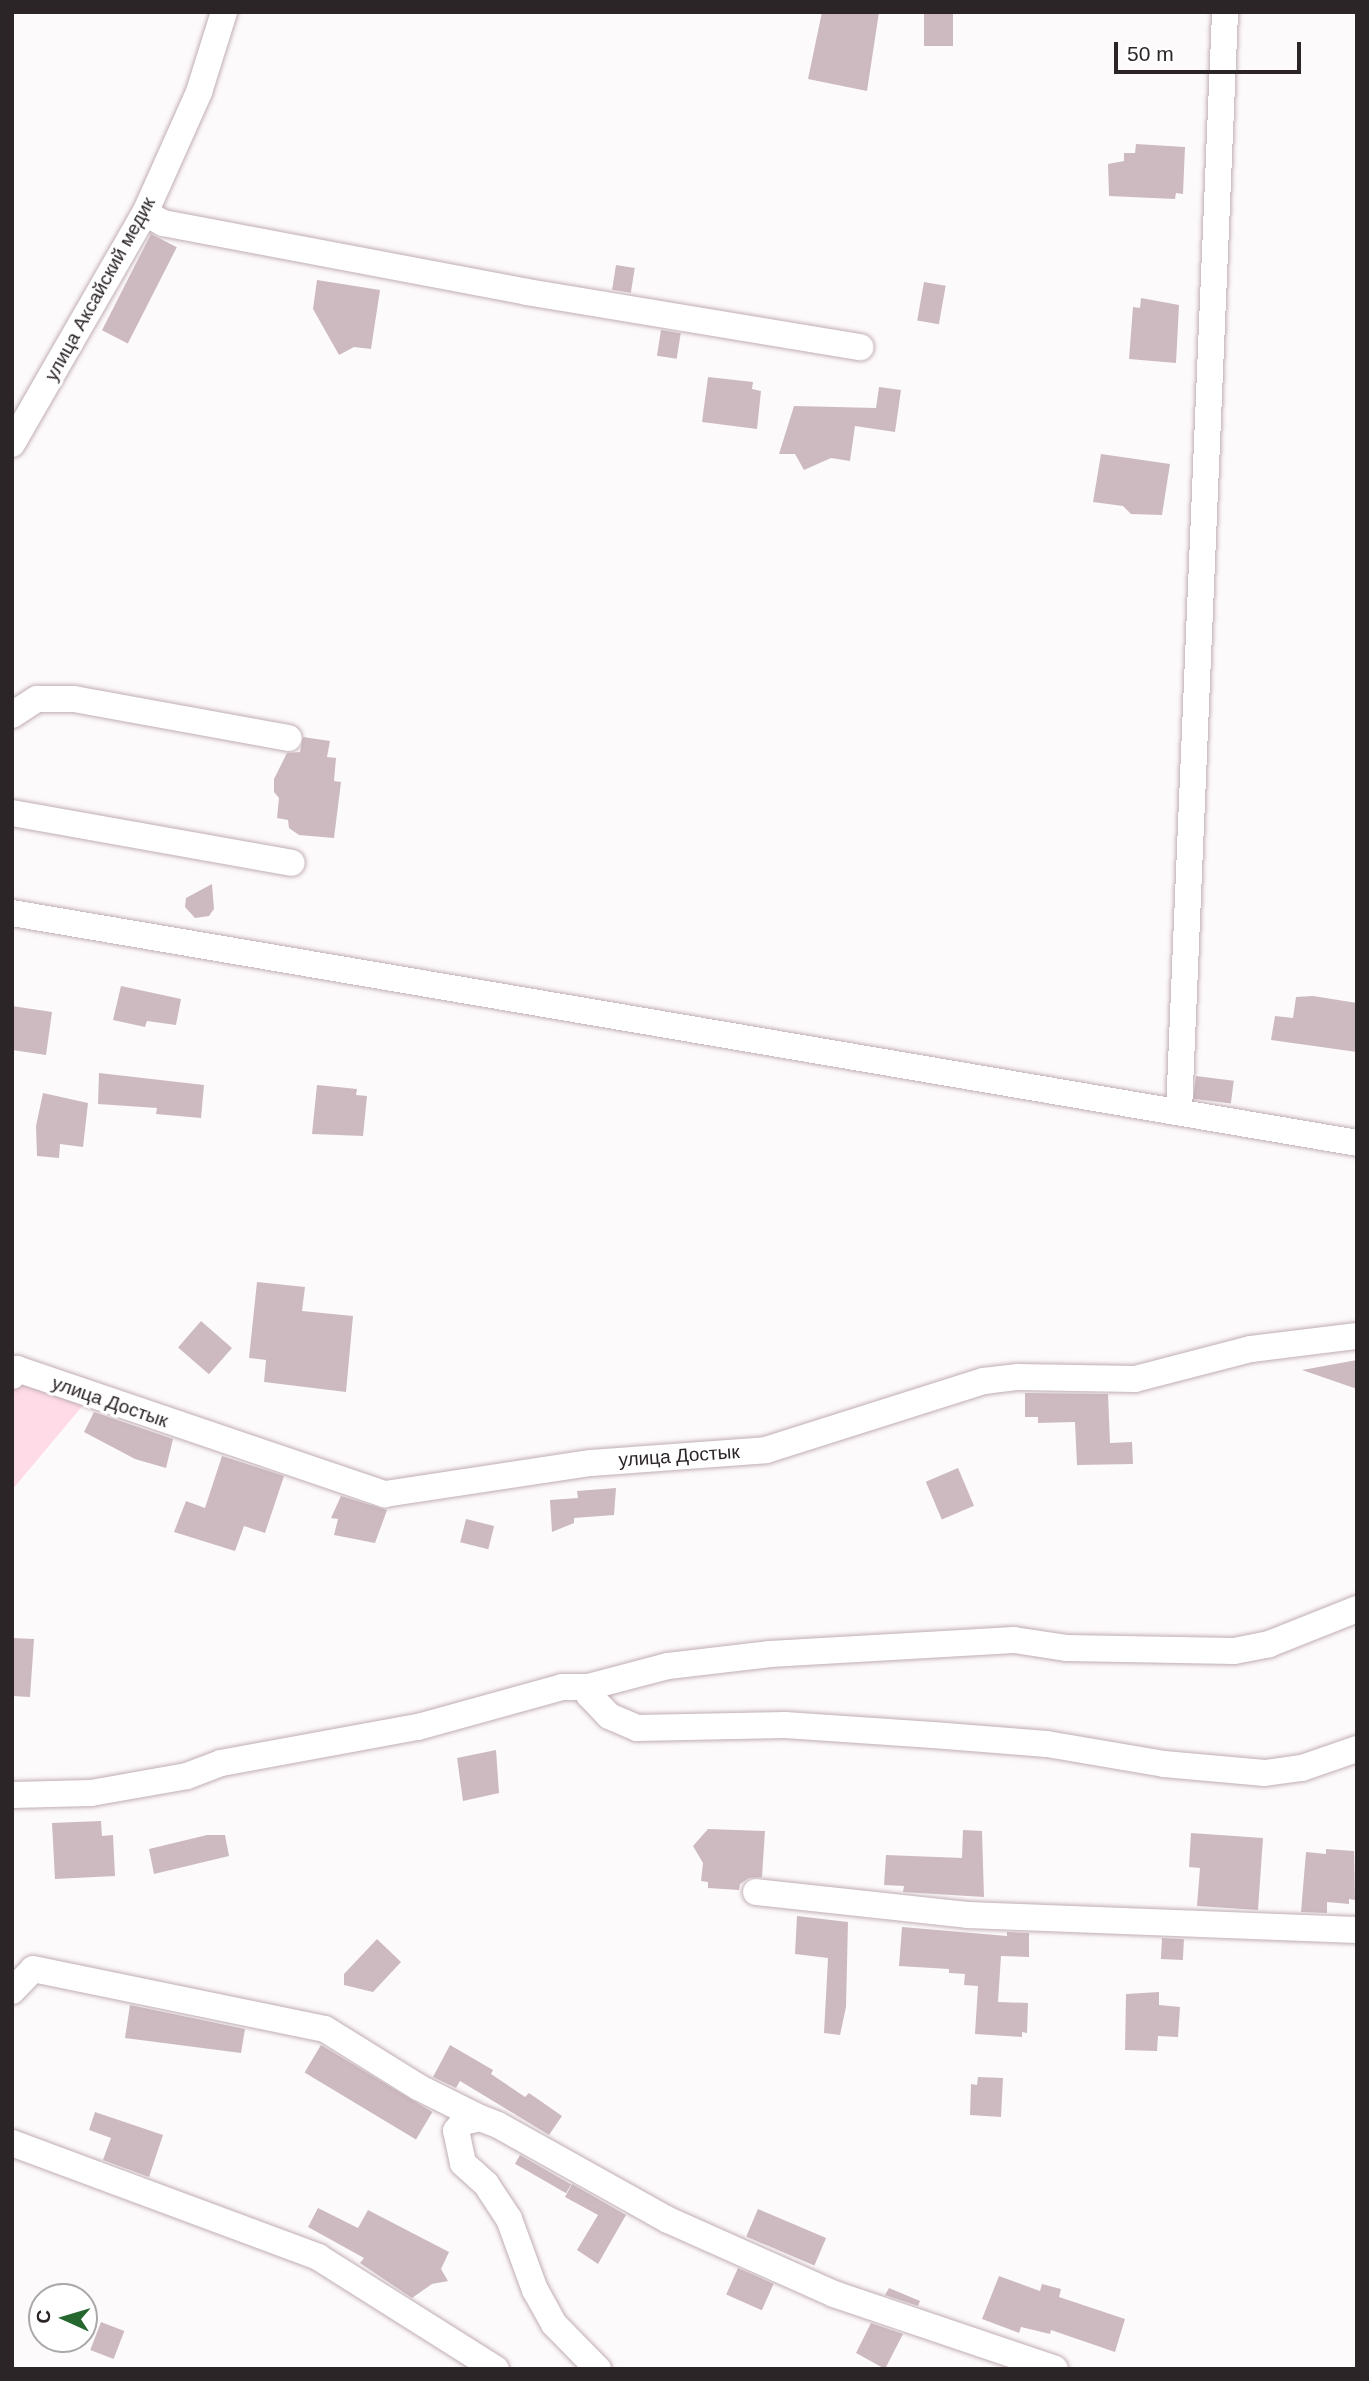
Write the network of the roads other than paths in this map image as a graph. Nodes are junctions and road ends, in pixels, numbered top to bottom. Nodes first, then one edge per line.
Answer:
1 (224, 12) edge
2 (1225, 12) edge
3 (145, 214) junction
4 (861, 348) dead end
5 (12, 444) edge
6 (12, 715) edge
7 (288, 738) dead end
8 (12, 813) edge
9 (292, 863) dead end
10 (12, 913) edge
11 (1179, 1111) junction
12 (1357, 1143) edge
13 (1357, 1336) edge
14 (12, 1376) edge
15 (1357, 1609) edge
16 (588, 1687) junction
17 (1357, 1749) edge
18 (12, 1796) edge
19 (756, 1892) dead end
20 (1357, 1930) edge
21 (12, 1991) edge
22 (436, 2096) junction
23 (480, 2118) junction
24 (457, 2141) junction
25 (12, 2143) edge
26 (496, 2369) edge
27 (598, 2369) edge
28 (1055, 2369) edge

1 - 3 street, улица Аксайский медик
2 - 11 street
3 - 4 street
3 - 5 street, улица Аксайский медик
6 - 7 street
8 - 9 street
10 - 11 street
11 - 12 street
13 - 14 street, улица Достык
15 - 16 street
16 - 17 street
16 - 18 street
19 - 20 street
21 - 22 street
22 - 23 street
22 - 24 street
23 - 24 street
23 - 28 street
24 - 27 street
25 - 26 street

